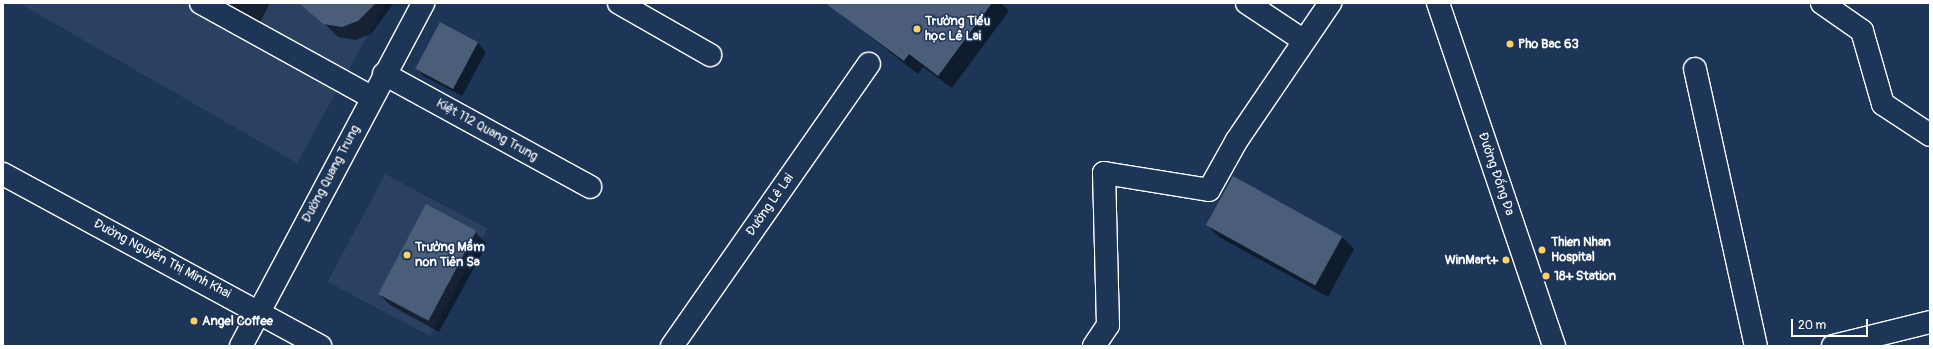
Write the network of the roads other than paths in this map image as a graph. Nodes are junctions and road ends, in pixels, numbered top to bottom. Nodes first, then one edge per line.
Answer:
1 (201, 3) edge
2 (423, 3) edge
3 (1247, 3) edge
4 (1330, 3) edge
5 (1438, 3) edge
6 (1822, 3) edge
7 (621, 4) edge
8 (1303, 40) junction
9 (710, 55) dead end
10 (869, 64) dead end
11 (1695, 69) dead end
12 (384, 74) junction
13 (371, 97) junction
14 (1930, 135) edge
15 (3, 174) edge
16 (590, 188) dead end
17 (260, 312) junction
18 (1930, 322) edge
19 (241, 346) edge
20 (320, 346) edge
21 (672, 346) edge
22 (1094, 346) edge
23 (1554, 346) edge
24 (1756, 346) edge
25 (1833, 346) edge

1 - 13 street
2 - 12 street, Đường Quang Trung
3 - 8 street
4 - 8 street
5 - 23 street, Đường Đống Đa
6 - 14 street
7 - 9 street
8 - 22 street
10 - 21 street, Đường Lê Lai
11 - 24 street
12 - 13 street, Đường Quang Trung
12 - 16 street, Kiệt 112 Quang Trung
13 - 17 street, Đường Quang Trung
15 - 17 street, Đường Nguyễn Thị Minh Khai
17 - 19 street, Đường Quang Trung
17 - 20 street, Đường Nguyễn Thị Minh Khai
18 - 25 street

